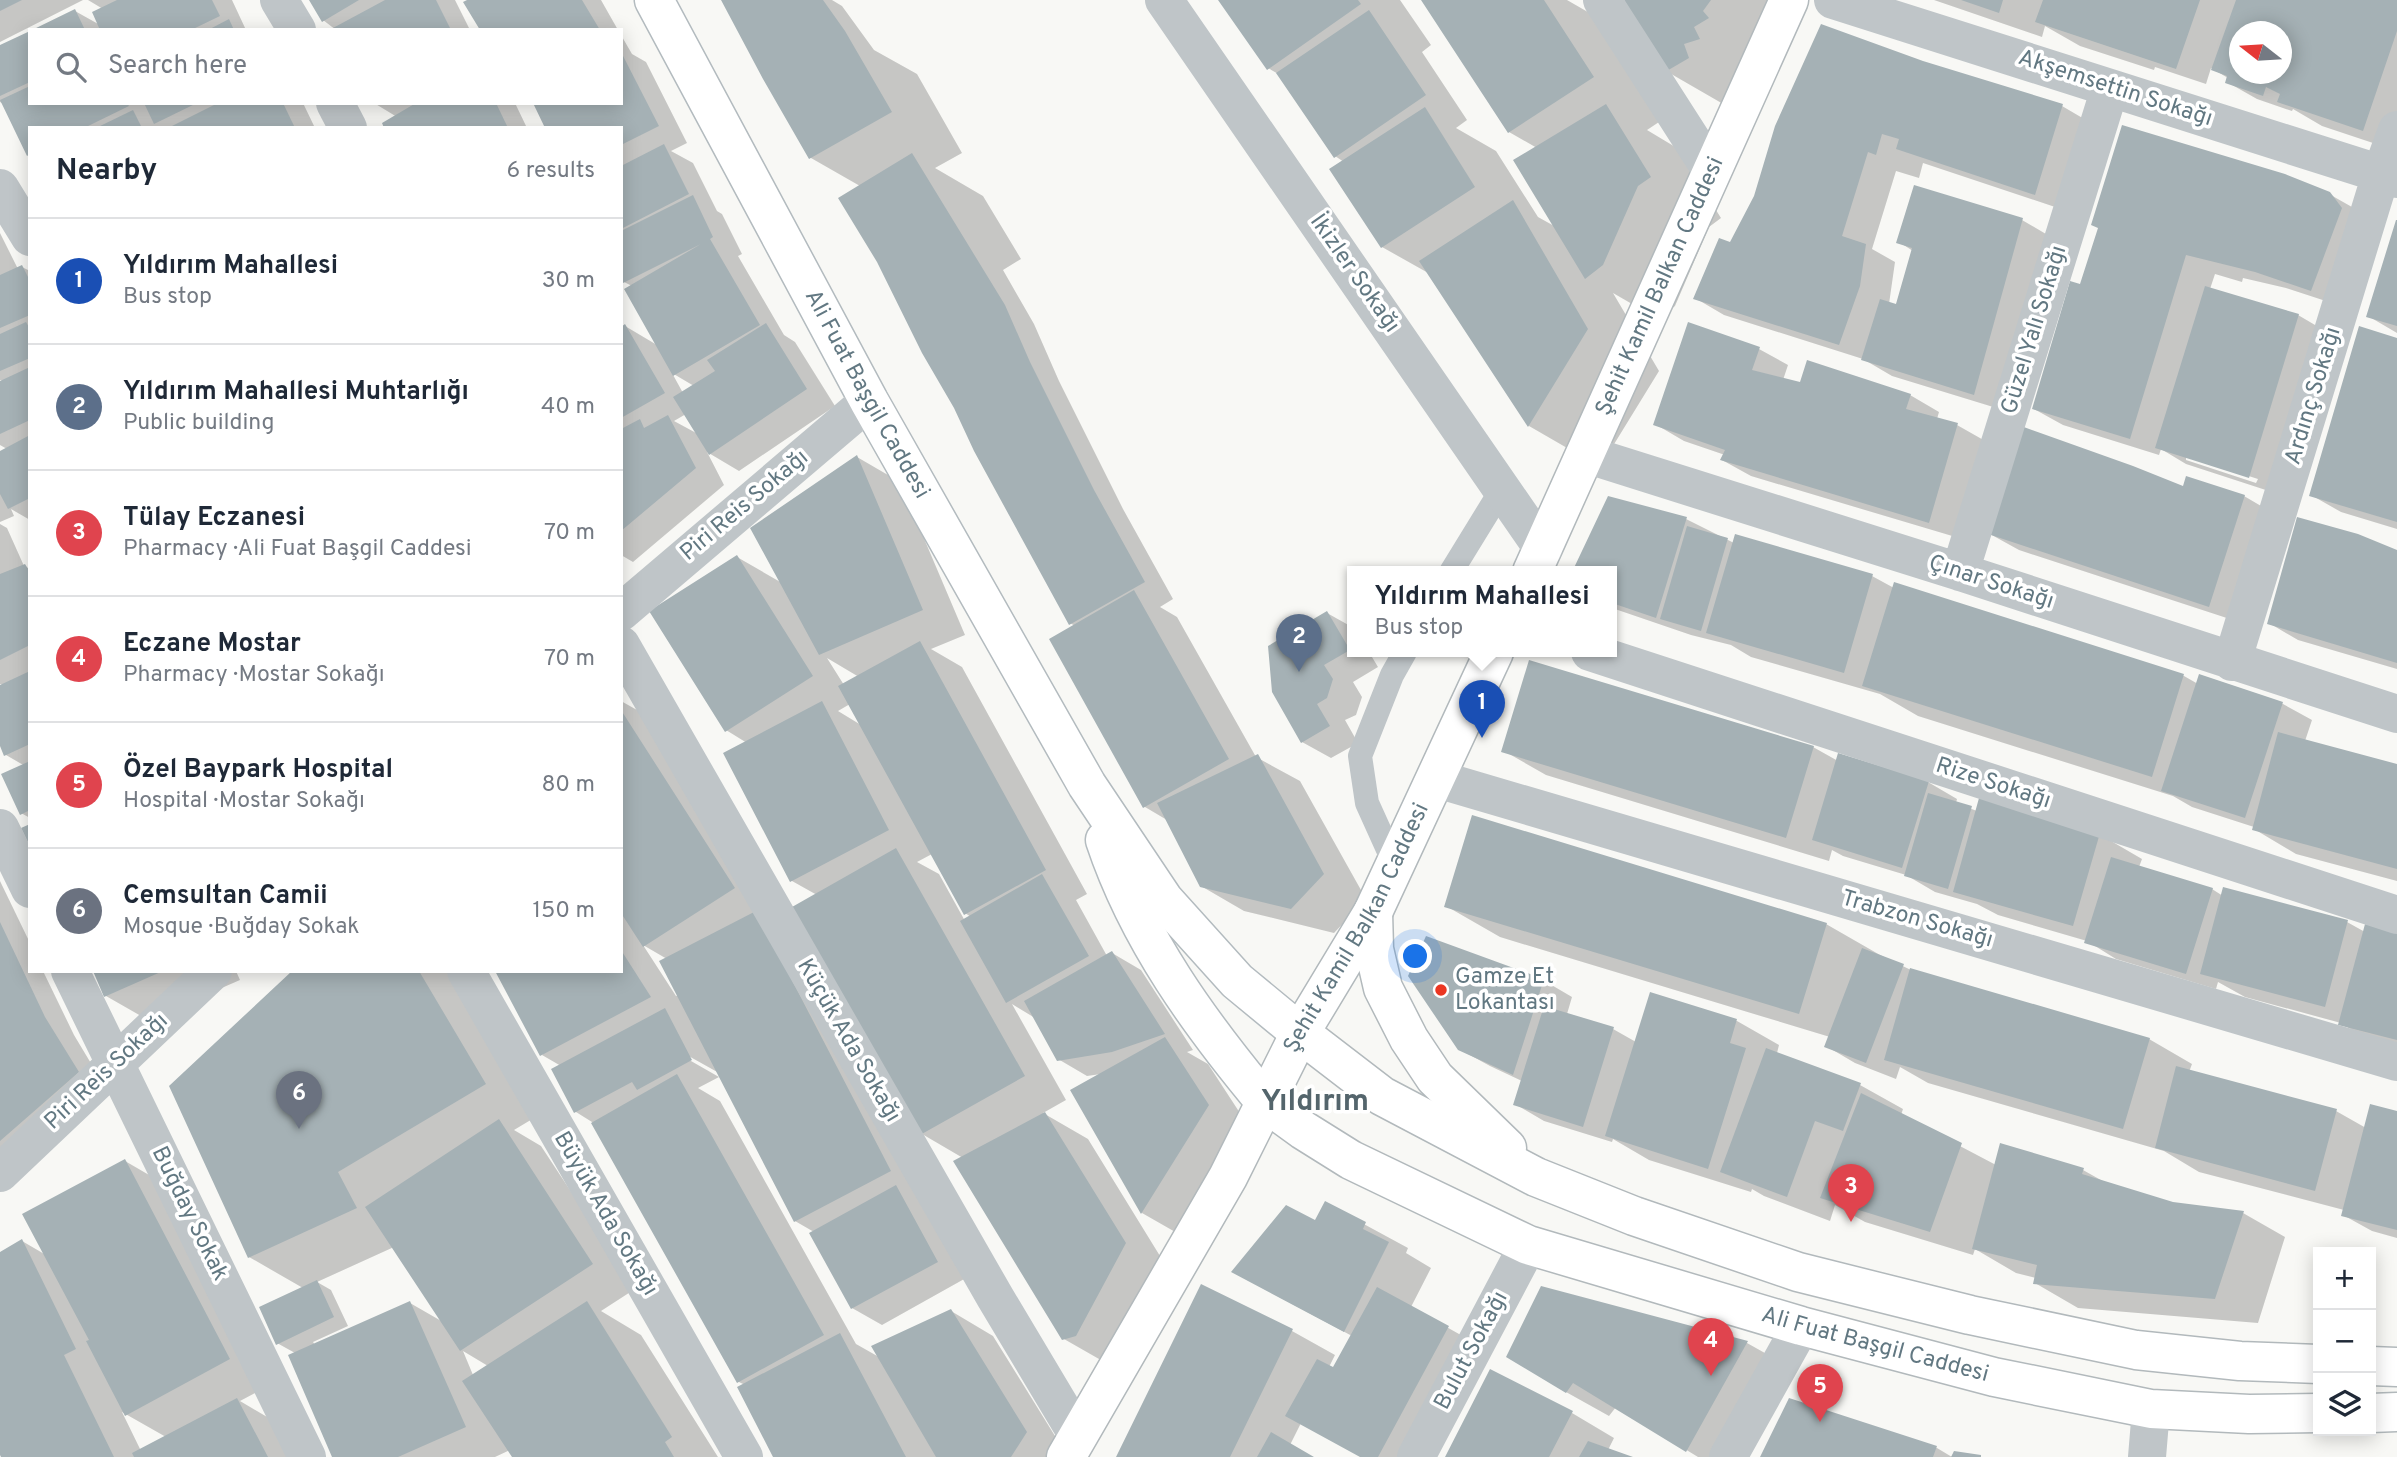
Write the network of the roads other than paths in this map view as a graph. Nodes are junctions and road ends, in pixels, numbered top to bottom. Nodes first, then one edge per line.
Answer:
1 (279, 0) edge
2 (654, 0) edge
3 (1164, 0) edge
4 (1602, 0) edge
5 (1789, 0) edge
6 (1833, 0) edge
7 (296, 28) edge
8 (2110, 88) junction
9 (336, 105) edge
10 (347, 126) edge
11 (2397, 130) edge
12 (1711, 170) junction
13 (2389, 176) edge
14 (0, 188) edge
15 (28, 234) edge
16 (869, 401) junction
17 (1585, 454) junction
18 (1502, 489) junction
19 (1537, 560) edge
20 (1455, 566) edge
21 (1960, 572) junction
22 (623, 610) edge
23 (623, 648) edge
24 (1402, 657) edge
25 (1492, 657) edge
26 (1605, 657) edge
27 (2232, 662) junction
28 (2397, 714) edge
29 (1437, 779) junction
30 (1087, 785) junction
31 (0, 828) edge
32 (1395, 864) junction
33 (28, 885) edge
34 (1373, 912) junction
35 (2397, 915) edge
36 (71, 973) edge
37 (211, 973) edge
38 (467, 973) edge
39 (1300, 1033) junction
40 (2397, 1062) edge
41 (116, 1064) junction
42 (1266, 1103) junction
43 (0, 1172) edge
44 (1535, 1177) junction
45 (1528, 1245) junction
46 (1801, 1326) junction
47 (2313, 1364) edge
48 (2376, 1366) edge
49 (2397, 1367) edge
50 (2151, 1409) junction
51 (2397, 1412) edge
52 (2313, 1413) edge
53 (2376, 1413) edge
54 (1072, 1446) edge
55 (307, 1457) edge
56 (744, 1457) edge
57 (1416, 1457) edge
58 (1728, 1457) edge
59 (2147, 1457) edge

1 - 7 street
2 - 16 main road, Ali Fuat Başgil Caddesi
3 - 18 street, İkizler Sokağı
4 - 12 street
5 - 12 main road, Şehit Kamil Balkan Caddesi
6 - 8 street, Akşemsettin Sokağı
8 - 13 street, Akşemsettin Sokağı
8 - 21 street, Güzel Yalı Sokağı
9 - 10 street
11 - 13 street, Ardınç Sokağı
12 - 17 main road, Şehit Kamil Balkan Caddesi
13 - 27 street, Ardınç Sokağı
14 - 15 street
16 - 22 street, Piri Reis Sokağı
16 - 30 main road, Ali Fuat Başgil Caddesi
17 - 19 main road, Şehit Kamil Balkan Caddesi
17 - 21 street, Çınar Sokağı
18 - 19 street, İkizler Sokağı
18 - 20 lane
21 - 27 street, Çınar Sokağı
23 - 54 street, Küçük Ada Sokağı
24 - 32 lane
25 - 29 main road, Şehit Kamil Balkan Caddesi
26 - 35 street, Rize Sokağı
27 - 28 street, Çınar Sokağı
29 - 32 main road, Şehit Kamil Balkan Caddesi
29 - 40 street, Trabzon Sokağı
30 - 39 main road
30 - 42 main road, Ali Fuat Başgil Caddesi
31 - 33 street
32 - 34 main road, Şehit Kamil Balkan Caddesi
34 - 39 main road, Şehit Kamil Balkan Caddesi
34 - 44 main road
36 - 41 street, Buğday Sokak
37 - 41 street, Piri Reis Sokağı
38 - 56 street, Büyük Ada Sokağı
39 - 42 main road, Şehit Kamil Balkan Caddesi
39 - 44 main road
41 - 43 street, Piri Reis Sokağı
41 - 55 street, Buğday Sokak
42 - 45 main road, Ali Fuat Başgil Caddesi
42 - 54 main road, Şehit Kamil Balkan Caddesi
44 - 47 main road
45 - 46 main road, Ali Fuat Başgil Caddesi
45 - 57 street, Bulut Sokağı
46 - 50 main road, Ali Fuat Başgil Caddesi
46 - 58 street
48 - 49 main road
50 - 52 main road, Ali Fuat Başgil Caddesi
50 - 59 street
51 - 53 main road

